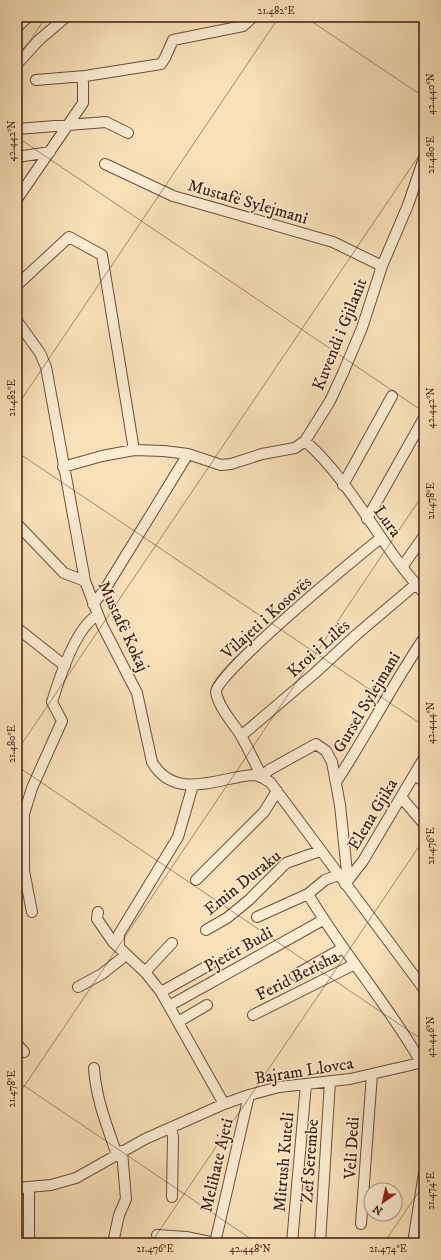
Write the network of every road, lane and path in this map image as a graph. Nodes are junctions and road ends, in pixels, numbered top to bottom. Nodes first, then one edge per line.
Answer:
1 (28, 17) edge
2 (66, 17) edge
3 (253, 17) edge
4 (17, 27) edge
5 (17, 64) edge
6 (85, 76) junction
7 (36, 80) dead end
8 (68, 125) junction
9 (17, 129) edge
10 (128, 132) dead end
11 (50, 152) junction
12 (17, 157) edge
13 (424, 158) edge
14 (105, 164) dead end
15 (17, 199) edge
16 (382, 266) junction
17 (17, 285) edge
18 (17, 321) edge
19 (392, 396) dead end
20 (424, 418) edge
21 (305, 441) junction
22 (134, 450) junction
23 (188, 454) junction
24 (63, 467) junction
25 (343, 484) junction
26 (367, 519) junction
27 (17, 524) edge
28 (424, 536) edge
29 (381, 538) junction
30 (402, 568) junction
31 (85, 581) junction
32 (416, 584) junction
33 (424, 593) edge
34 (93, 604) junction
35 (98, 615) junction
36 (17, 628) edge
37 (424, 638) edge
38 (65, 666) junction
39 (241, 736) junction
40 (424, 758) edge
41 (414, 775) junction
42 (262, 777) junction
43 (424, 781) edge
44 (336, 782) junction
45 (193, 785) junction
46 (277, 792) junction
47 (401, 797) junction
48 (21, 812) edge
49 (424, 824) edge
50 (320, 851) junction
51 (338, 875) junction
52 (196, 880) dead end
53 (345, 884) junction
54 (308, 894) junction
55 (32, 912) dead end
56 (98, 912) dead end
57 (257, 917) dead end
58 (323, 920) junction
59 (206, 930) dead end
60 (172, 943) dead end
61 (119, 947) junction
62 (343, 948) junction
63 (126, 955) junction
64 (211, 964) dead end
65 (355, 964) junction
66 (145, 972) junction
67 (295, 975) dead end
68 (78, 987) dead end
69 (424, 989) edge
70 (161, 992) junction
71 (207, 1005) dead end
72 (169, 1006) junction
73 (254, 1015) dead end
74 (178, 1022) junction
75 (17, 1044) edge
76 (24, 1052) dead end
77 (423, 1062) edge
78 (94, 1068) dead end
79 (372, 1074) junction
80 (330, 1082) junction
81 (306, 1084) junction
82 (249, 1095) junction
83 (224, 1104) junction
84 (171, 1128) junction
85 (119, 1153) junction
86 (424, 1172) edge
87 (29, 1187) junction
88 (17, 1188) edge
89 (172, 1197) dead end
90 (361, 1224) dead end
91 (157, 1235) dead end
92 (29, 1243) edge
93 (113, 1243) edge
94 (215, 1243) edge
95 (292, 1243) edge
96 (320, 1243) edge
97 (413, 1243) edge

1 - 4 street
2 - 5 street
3 - 6 street
6 - 7 street
6 - 8 street
8 - 9 street
8 - 10 street
8 - 11 street
11 - 12 street
11 - 15 street
13 - 16 street, Kuvendi i Gjilanit
14 - 16 street, Mustafë Sylejmani
16 - 21 street, Kuvendi i Gjilanit
17 - 22 street
18 - 24 street, Mustafë Kokaj
19 - 25 street
20 - 26 street
21 - 23 street
21 - 25 street, Lura
22 - 23 street
22 - 24 street
23 - 34 street
24 - 31 street, Mustafë Kokaj
25 - 26 street, Lura
26 - 29 street, Lura
27 - 31 street
28 - 30 street
29 - 30 street, Lura
29 - 39 street, Vilajeti i Kosovës
30 - 32 street, Lura
31 - 34 street, Mustafë Kokaj
32 - 33 street, Lura
32 - 39 street, Kroi i Lilës
34 - 35 street, Mustafë Kokaj
35 - 38 street
35 - 45 street, Mustafë Kokaj
36 - 38 street
37 - 44 street, Gursel Sylejmani
38 - 48 street
39 - 42 street
40 - 41 street, Elena Gjika
41 - 43 street
41 - 47 street, Elena Gjika
42 - 44 street
42 - 45 street, Mustafë Kokaj
42 - 46 street
44 - 53 street
45 - 61 street
46 - 50 street
46 - 52 street
47 - 49 street
47 - 53 street, Elena Gjika
48 - 55 street
50 - 51 street
50 - 59 street, Emin Duraku
51 - 53 street
51 - 54 street
53 - 69 street
54 - 57 street
54 - 58 street
56 - 61 street
58 - 62 street
58 - 72 street, Pjetër Budi
60 - 66 street
61 - 63 street
62 - 65 street
62 - 67 street
63 - 66 street
63 - 68 street
64 - 70 street
65 - 73 street, Ferid Berisha
65 - 77 street
66 - 70 street
70 - 72 street
71 - 74 street
72 - 74 street
74 - 83 street
75 - 76 street
77 - 79 street, Bajram Llovca
78 - 85 street
79 - 80 street, Bajram Llovca
79 - 90 street, Veli Dedi
80 - 81 street, Bajram Llovca
80 - 96 street, Zef Serembe
81 - 82 street, Bajram Llovca
81 - 95 street, Mitrush Kuteli
82 - 83 street, Bajram Llovca
82 - 94 street, Melihate Ajeti
83 - 84 street, Bajram Llovca
84 - 85 street, Bajram Llovca
84 - 89 street
85 - 87 street, Bajram Llovca
85 - 93 street
86 - 97 street
87 - 88 street, Bajram Llovca
87 - 92 street
91 - 94 street, Melihate Ajeti

